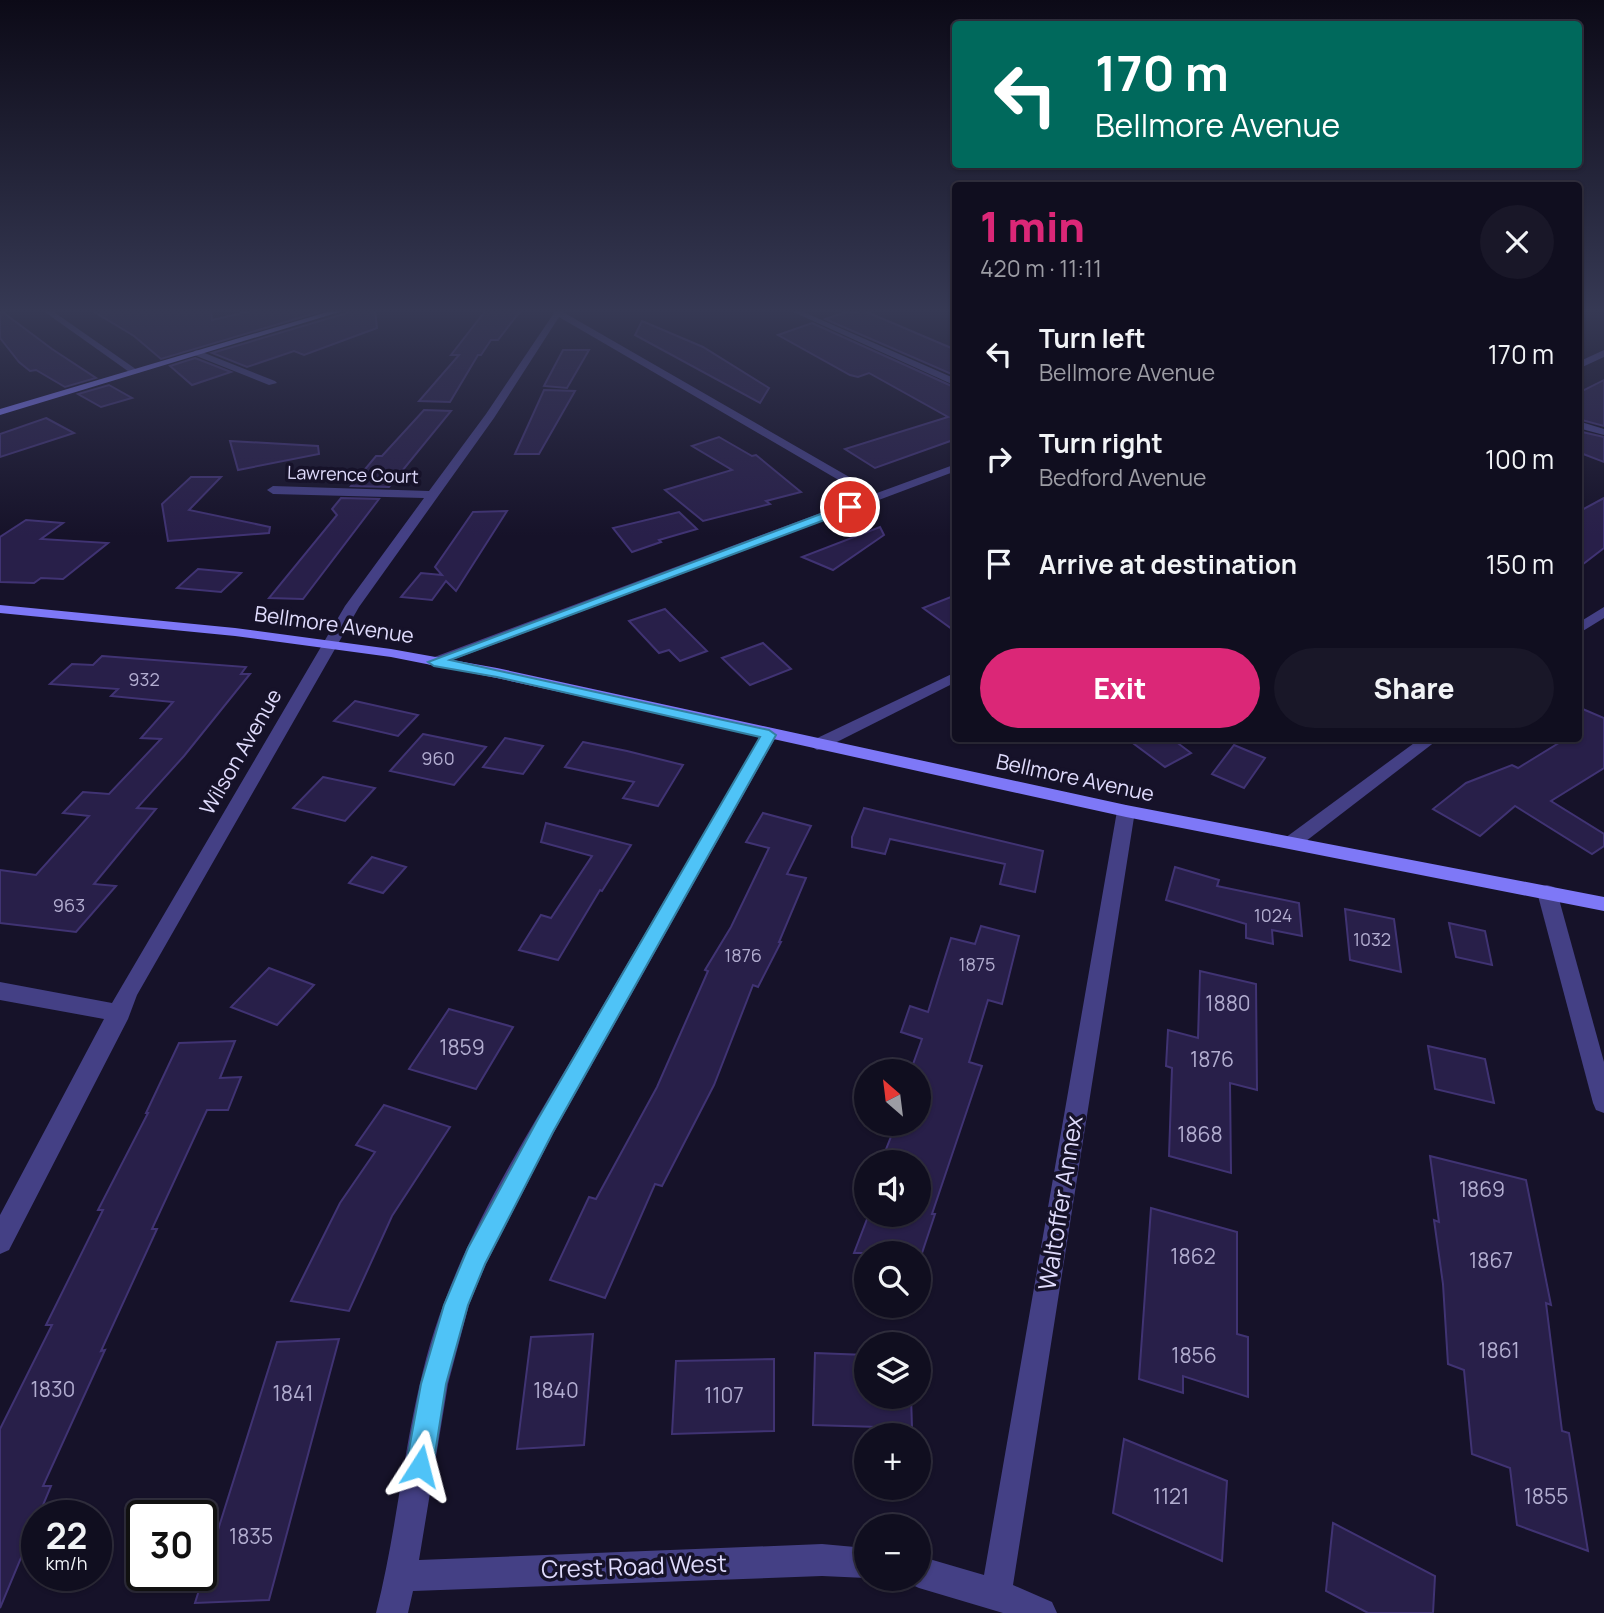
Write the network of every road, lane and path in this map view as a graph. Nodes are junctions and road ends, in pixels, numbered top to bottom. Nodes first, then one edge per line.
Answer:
1 (90, 385) edge
2 (510, 385) edge
3 (685, 385) edge
4 (0, 412) edge
5 (1582, 425) edge
6 (1604, 432) edge
7 (952, 468) edge
8 (273, 490) dead end
9 (433, 495) junction
10 (876, 497) junction
11 (0, 609) edge
12 (1604, 611) edge
13 (1582, 627) edge
14 (329, 645) junction
15 (434, 662) junction
16 (952, 678) edge
17 (769, 735) junction
18 (1427, 742) edge
19 (817, 745) junction
20 (1126, 811) junction
21 (1291, 843) junction
22 (1547, 892) junction
23 (1604, 904) edge
24 (0, 991) edge
25 (120, 1013) junction
26 (1604, 1103) edge
27 (0, 1241) edge
28 (854, 1562) edge
29 (931, 1575) edge
30 (401, 1576) junction
31 (996, 1594) junction
32 (392, 1613) edge
33 (1041, 1613) edge

1 - 4 main road
2 - 9 street, Wilson Avenue
3 - 10 street
5 - 6 street
7 - 10 street
8 - 9 street, Lawrence Court
9 - 14 street, Wilson Avenue
10 - 15 street
11 - 14 main road, Bellmore Avenue
12 - 13 street
14 - 15 main road, Bellmore Avenue
14 - 25 street, Wilson Avenue
15 - 17 main road, Bellmore Avenue
16 - 19 street
17 - 19 main road, Bellmore Avenue
17 - 30 street
18 - 21 street
19 - 20 main road, Bellmore Avenue
20 - 21 main road, Bellmore Avenue
20 - 31 street, Waltoffer Annex
21 - 22 main road, Bellmore Avenue
22 - 23 main road, Bellmore Avenue
22 - 26 street
24 - 25 street
25 - 27 street, Wilson Avenue
28 - 30 street, Crest Road West
29 - 31 street
30 - 32 street
31 - 33 street

